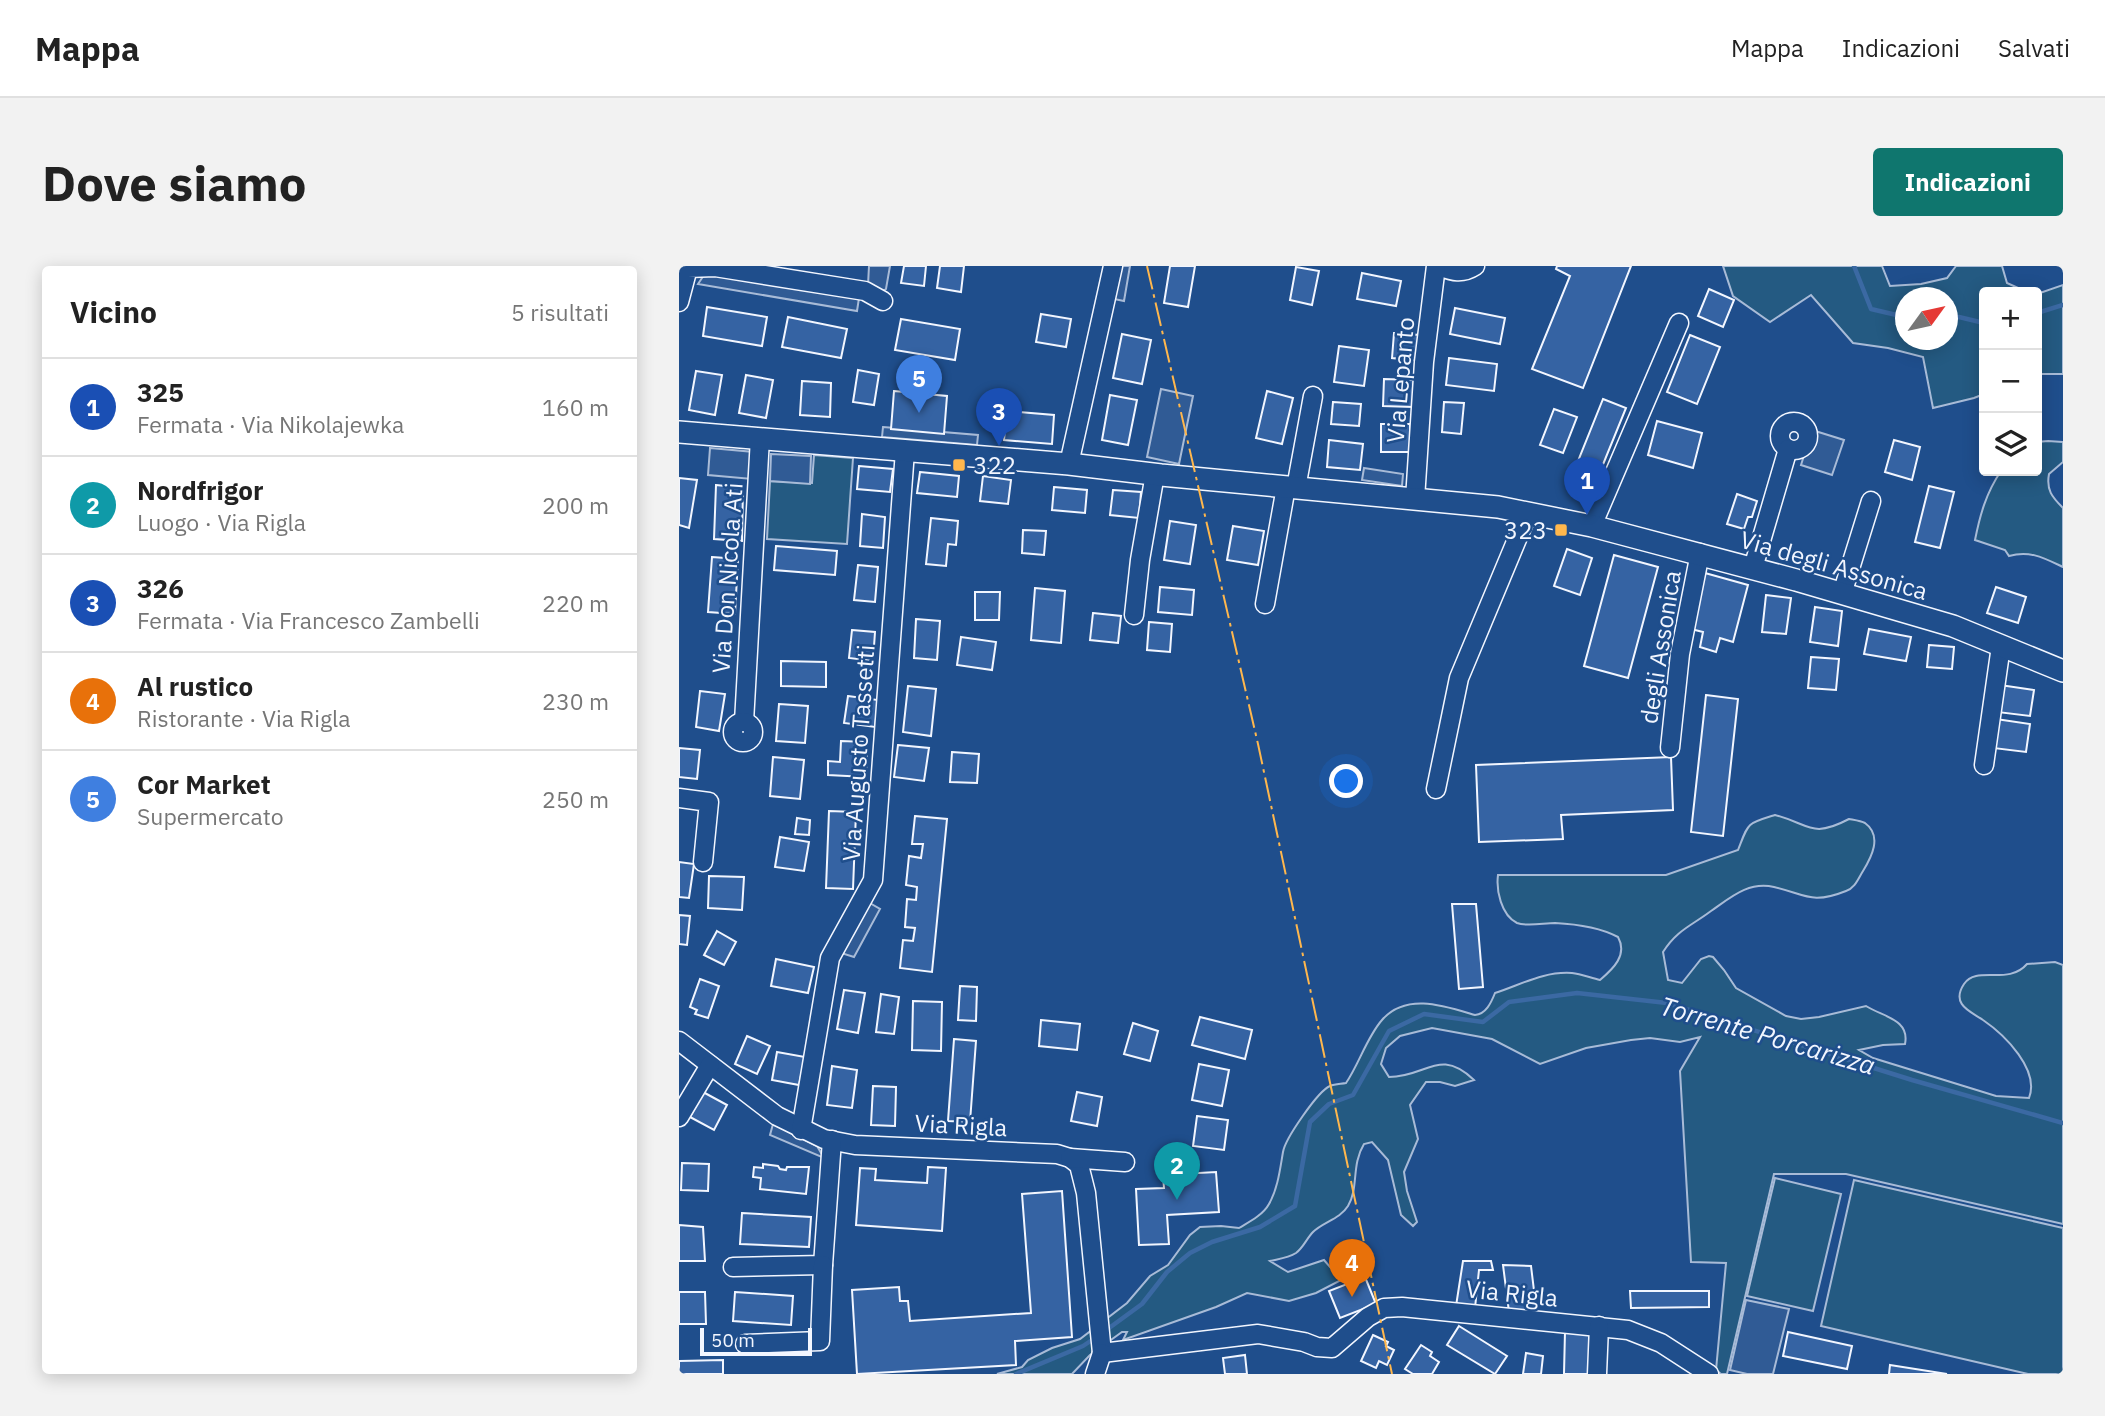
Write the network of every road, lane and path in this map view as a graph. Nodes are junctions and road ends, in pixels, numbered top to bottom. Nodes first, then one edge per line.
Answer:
1 (1113, 266) edge
2 (1437, 266) edge
3 (1475, 266) edge
4 (883, 301) dead end
5 (679, 302) edge
6 (1679, 323) dead end
7 (1313, 396) dead end
8 (679, 432) edge
9 (760, 438) junction
10 (1788, 449) dead end
11 (905, 451) junction
12 (1069, 464) junction
13 (1155, 474) junction
14 (1291, 488) junction
15 (1415, 499) junction
16 (1871, 501) dead end
17 (1528, 513) junction
18 (1588, 525) junction
19 (1700, 553) junction
20 (1753, 568) junction
21 (1842, 594) junction
22 (1265, 604) dead end
23 (1134, 615) dead end
24 (2001, 646) junction
25 (2063, 671) edge
26 (744, 722) dead end
27 (1670, 748) dead end
28 (1984, 765) dead end
29 (1436, 789) dead end
30 (679, 798) edge
31 (703, 862) dead end
32 (679, 1041) edge
33 (710, 1065) junction
34 (679, 1117) edge
35 (801, 1130) junction
36 (832, 1140) junction
37 (1070, 1158) junction
38 (1125, 1162) dead end
39 (823, 1265) junction
40 (733, 1267) dead end
41 (1599, 1326) junction
42 (1101, 1340) junction
43 (745, 1344) dead end
44 (1095, 1374) edge
45 (1597, 1374) edge
46 (1709, 1374) edge

1 - 12 street
2 - 3 street
2 - 15 street, Via Lepanto
4 - 5 street
6 - 18 street
7 - 14 street
8 - 9 main road, Via degli Assonica
9 - 11 main road, Via degli Assonica
9 - 26 street, Via Don Nicola Ati
10 - 20 street
11 - 12 main road, Via degli Assonica
11 - 35 street, Via Augusto Tassetti
12 - 13 main road, Via degli Assonica
13 - 14 main road, Via degli Assonica
13 - 23 street
14 - 15 main road, Via degli Assonica
14 - 22 street
15 - 17 main road, Via degli Assonica
16 - 21 street
17 - 18 main road, Via degli Assonica
17 - 29 street
18 - 19 main road, Via degli Assonica
19 - 20 main road, Via degli Assonica
19 - 27 street, degli Assonica
20 - 21 main road, Via degli Assonica
21 - 24 main road, Via degli Assonica
24 - 25 main road, Via degli Assonica
24 - 28 street
30 - 31 street
32 - 33 street, Via Rigla
33 - 34 street
33 - 35 street, Via Rigla
35 - 36 street, Via Rigla
36 - 37 street, Via Rigla
36 - 39 street
37 - 38 street, Via Rigla
37 - 42 street
39 - 40 street
39 - 43 street
41 - 42 street, Via Rigla
41 - 45 street
41 - 46 street, Via Rigla
42 - 44 street

